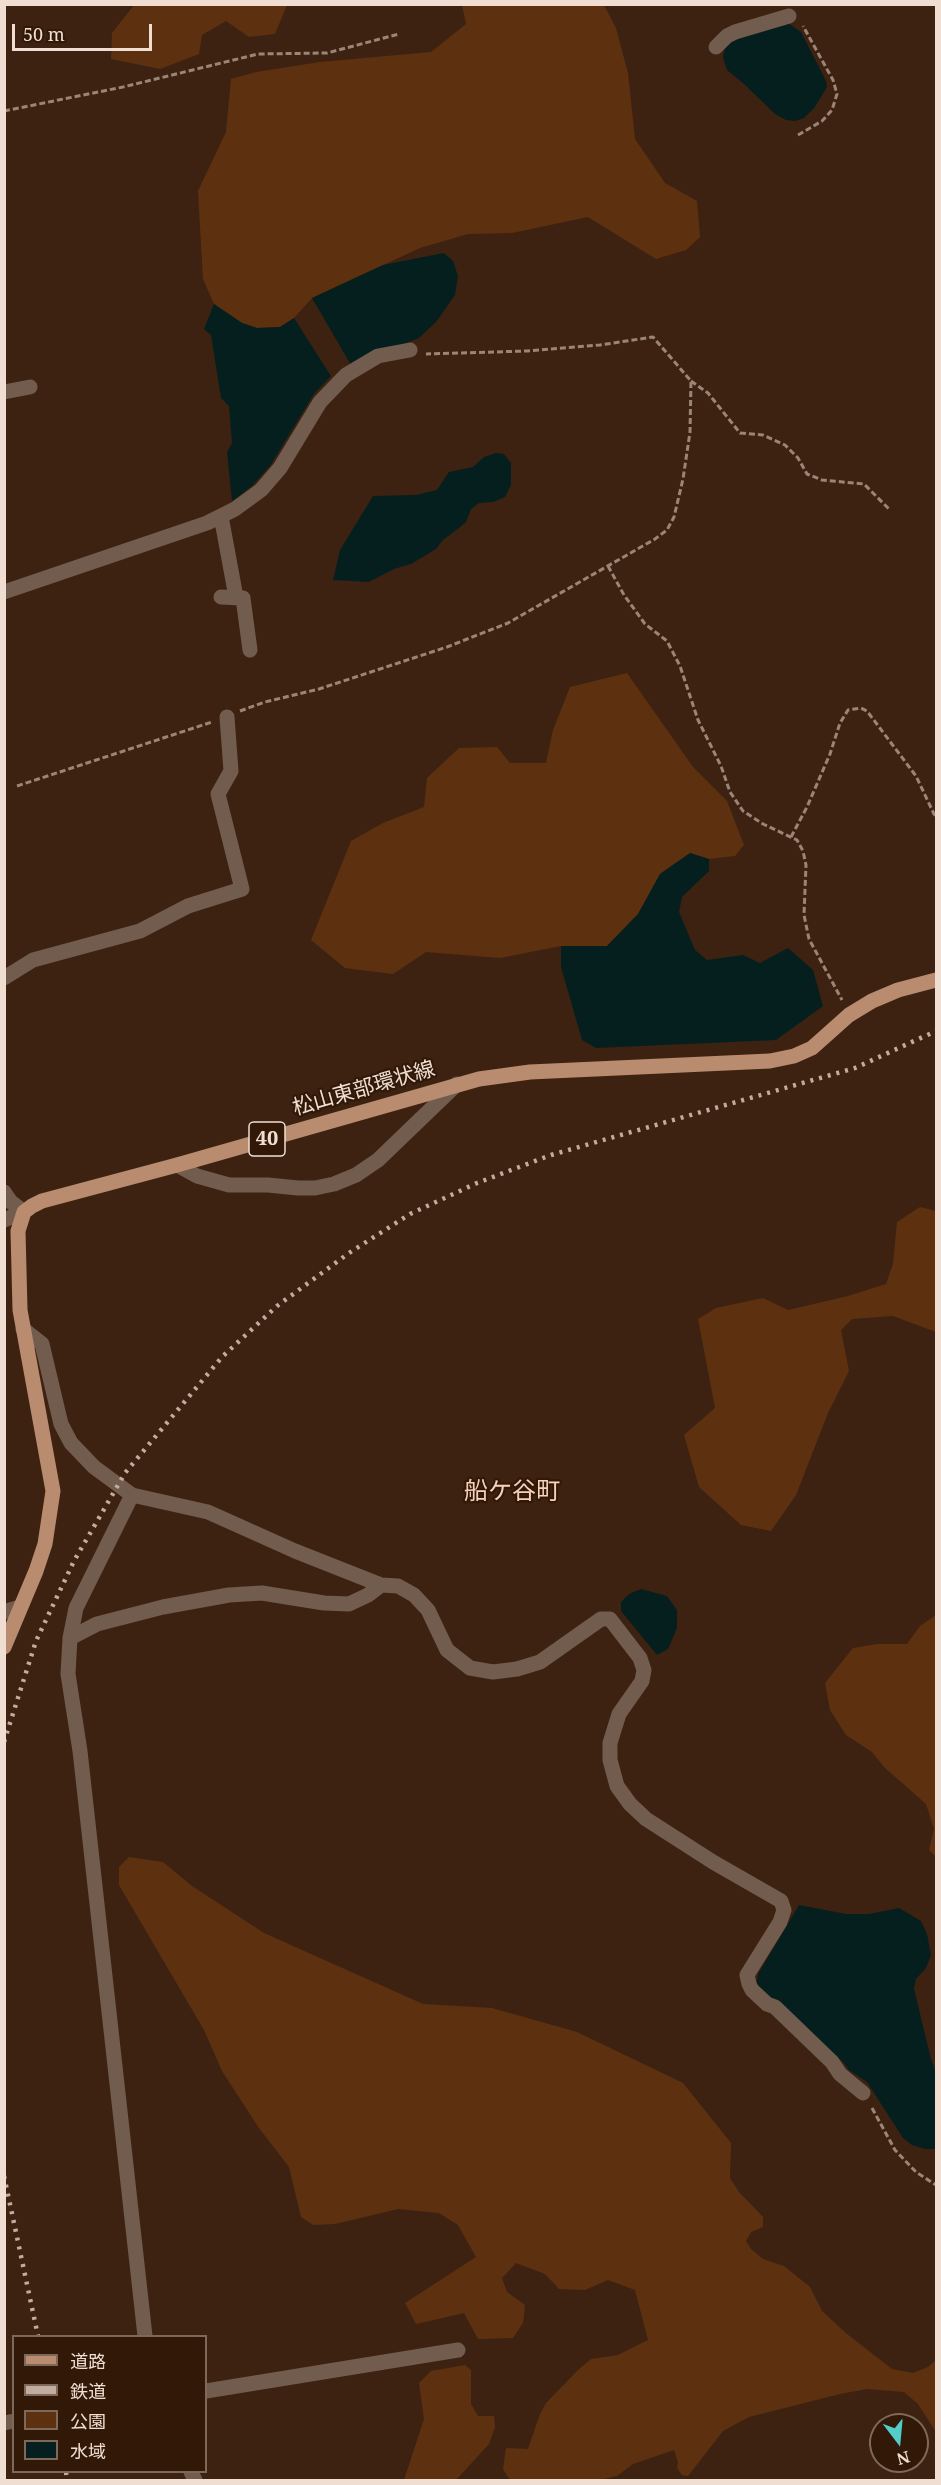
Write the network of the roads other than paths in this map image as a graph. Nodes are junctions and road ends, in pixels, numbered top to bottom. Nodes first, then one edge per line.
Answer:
1 (789, 16) road end
2 (716, 47) dead end
3 (410, 350) road end
4 (30, 387) dead end
5 (4, 392) edge
6 (220, 516) junction
7 (4, 592) edge
8 (250, 650) dead end
9 (227, 717) road end
10 (4, 978) edge
11 (936, 981) edge
12 (457, 1084) junction
13 (177, 1165) junction
14 (4, 1192) edge
15 (24, 1212) junction
16 (4, 1220) edge
17 (23, 1329) junction
18 (132, 1495) junction
19 (381, 1585) junction
20 (20, 1607) junction
21 (4, 1612) edge
22 (70, 1638) junction
23 (4, 1647) edge
24 (863, 2093) road end
25 (145, 2335) edge
26 (458, 2350) dead end
27 (207, 2391) edge

1 - 2 street
3 - 6 street
4 - 5 street
6 - 7 street
6 - 8 street
9 - 10 street
11 - 12 main road, 松山東部環状線 / 40
12 - 13 main road, 松山東部環状線 / 40
12 - 13 street
13 - 15 main road, 松山東部環状線 / 40
14 - 15 street
15 - 16 street
15 - 17 main road
17 - 18 street
17 - 20 main road
18 - 19 street
18 - 22 street
19 - 22 street
19 - 24 street
20 - 21 street
20 - 23 main road
22 - 25 street
26 - 27 street

